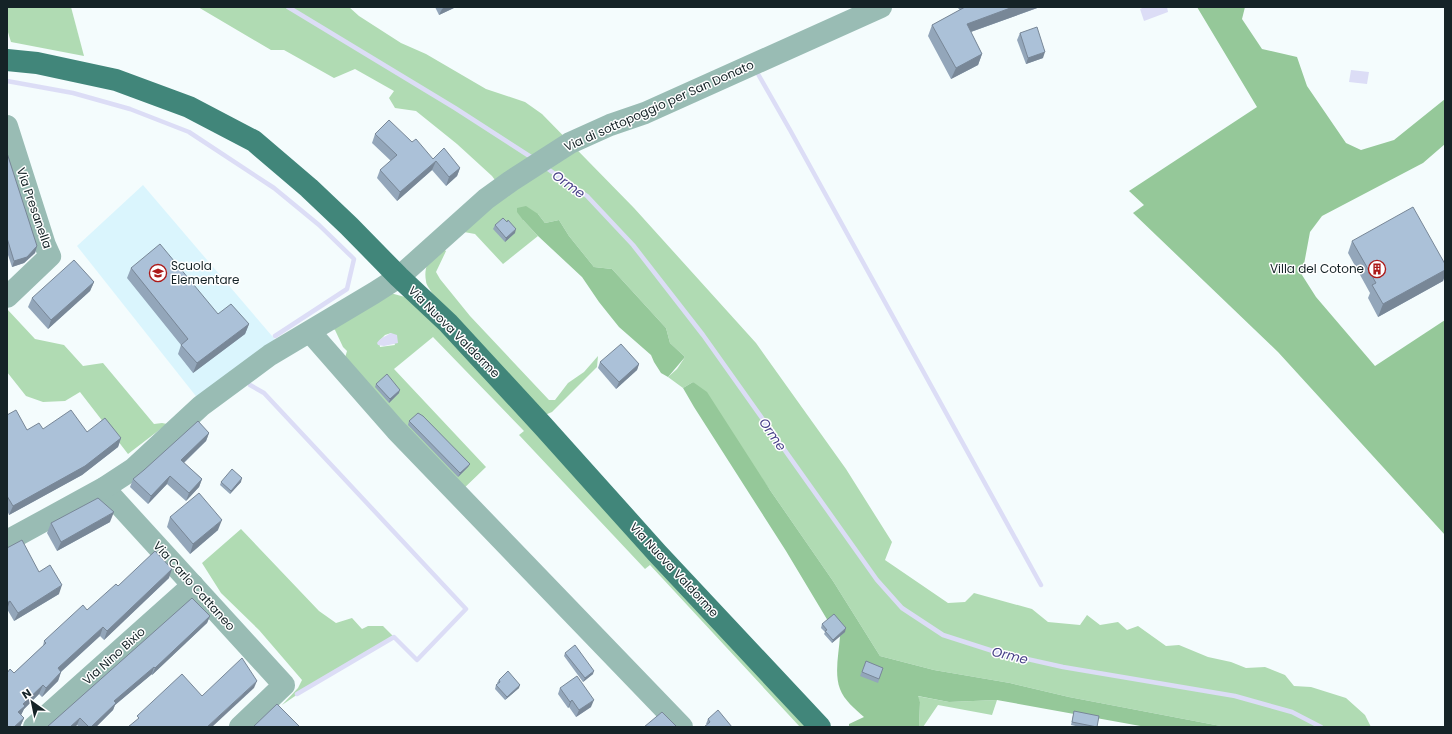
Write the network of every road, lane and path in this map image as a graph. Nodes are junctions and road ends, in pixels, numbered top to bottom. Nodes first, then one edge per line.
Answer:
1 (881, 7) edge
2 (7, 60) edge
3 (7, 126) edge
4 (399, 278) junction
5 (7, 297) edge
6 (310, 332) junction
7 (104, 488) junction
8 (7, 541) edge
9 (193, 585) junction
10 (34, 727) edge
11 (240, 727) edge
12 (682, 727) edge
13 (820, 727) edge

1 - 4 street, Via di sottopoggio per San Donato
2 - 4 main road, Via Nuova Valdorme
3 - 5 street, Via Presanella
4 - 6 street
4 - 13 main road, Via Nuova Valdorme
6 - 7 street
6 - 12 street
7 - 8 street
7 - 9 street, Via Carlo Cattaneo
9 - 10 street, Via Nino Bixio
9 - 11 street, Via Carlo Cattaneo

